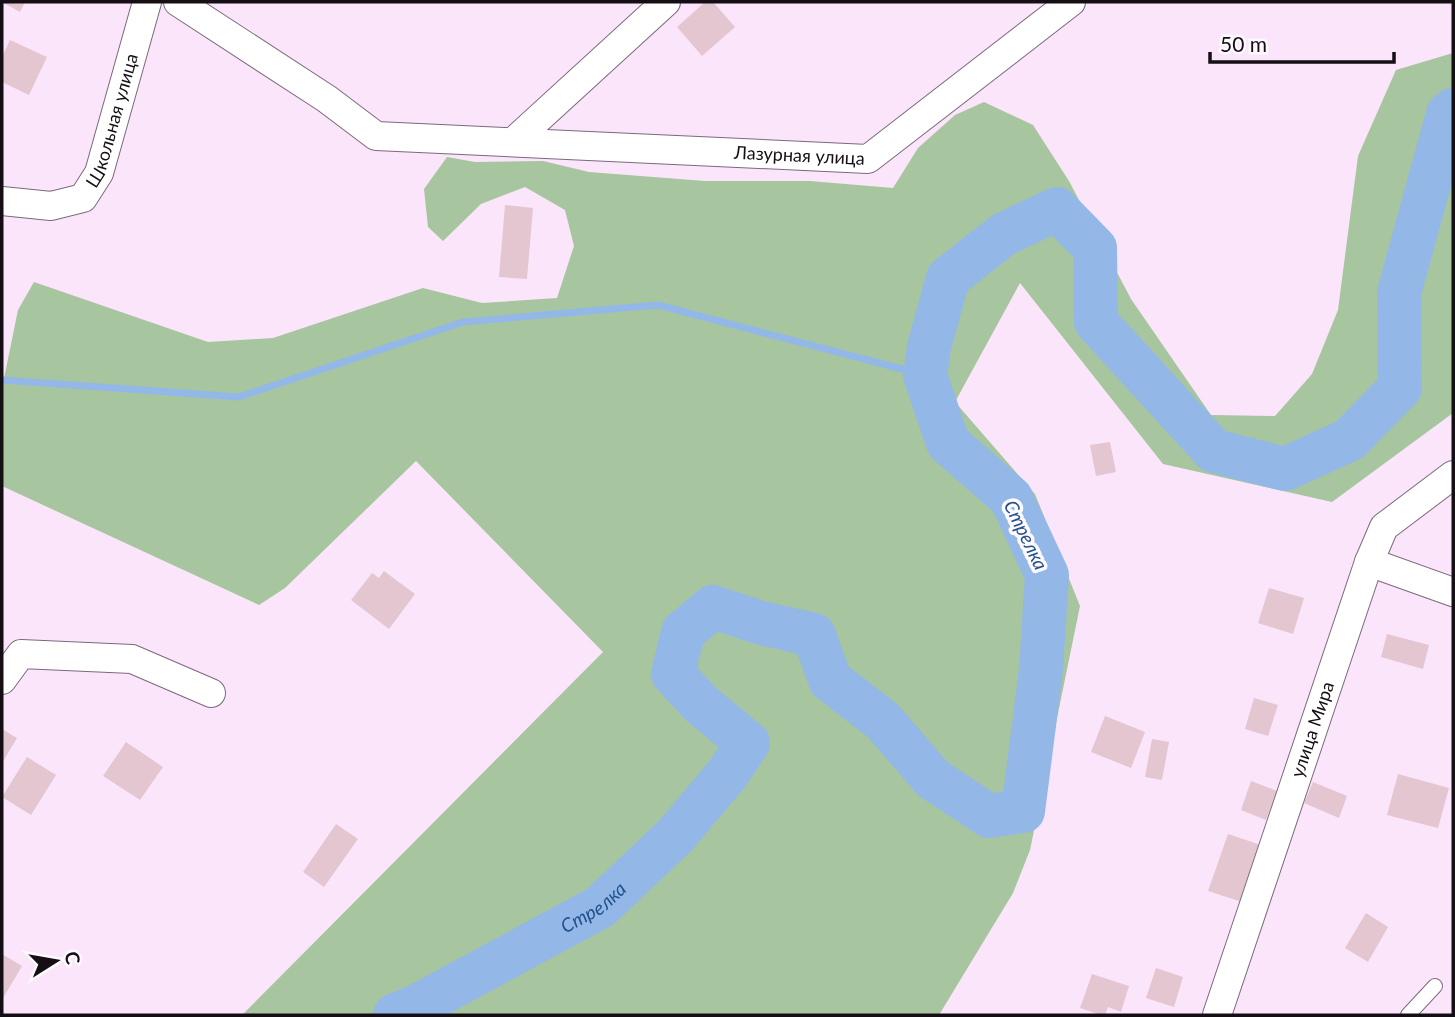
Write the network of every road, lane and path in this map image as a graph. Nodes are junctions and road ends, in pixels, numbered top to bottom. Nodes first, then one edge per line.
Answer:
1 (147, 2) edge
2 (178, 2) edge
3 (666, 2) edge
4 (1071, 2) edge
5 (516, 142) junction
6 (2, 201) edge
7 (1453, 475) edge
8 (1369, 562) junction
9 (1453, 592) edge
10 (2, 680) edge
11 (211, 692) dead end
12 (1435, 986) dead end
13 (1217, 1015) edge
14 (1408, 1015) edge

1 - 6 street, Школьная улица
2 - 5 street, Лазурная улица
3 - 5 street
4 - 5 street, Лазурная улица
7 - 8 street, улица Мира
8 - 9 street
8 - 13 street, улица Мира
10 - 11 street
12 - 14 lane

